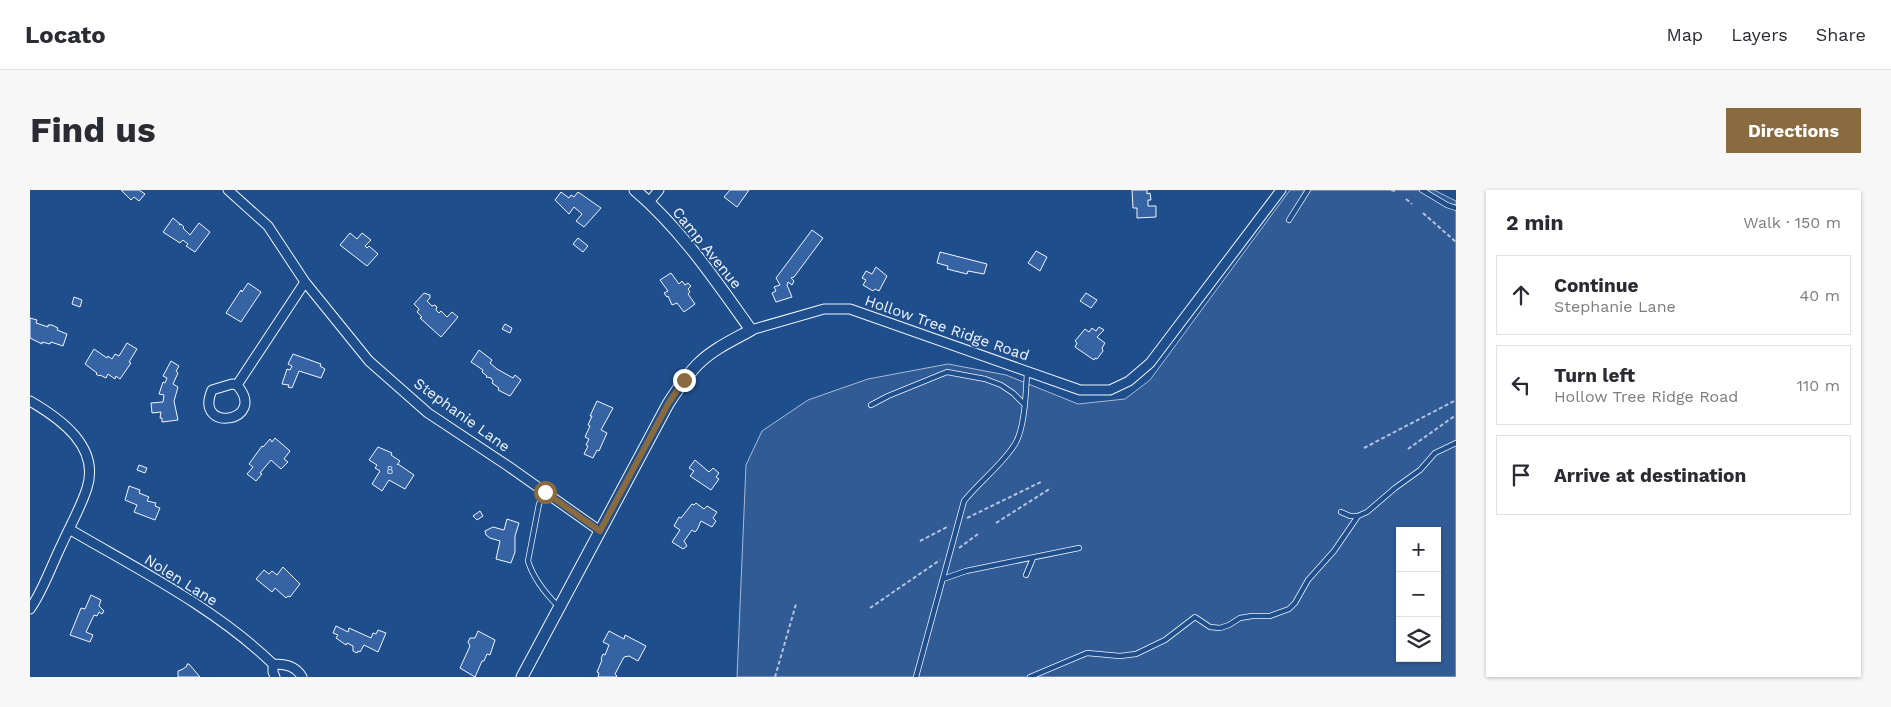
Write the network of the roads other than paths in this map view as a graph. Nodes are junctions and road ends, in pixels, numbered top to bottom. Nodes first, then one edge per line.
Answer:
1 (228, 190) edge
2 (635, 190) edge
3 (659, 190) edge
4 (1281, 190) edge
5 (1308, 190) edge
6 (1422, 190) edge
7 (650, 202) junction
8 (1456, 208) edge
9 (1289, 220) dead end
10 (305, 282) junction
11 (751, 330) junction
12 (1027, 372) junction
13 (237, 385) junction
14 (30, 400) edge
15 (1024, 404) junction
16 (871, 405) dead end
17 (1456, 443) edge
18 (545, 492) junction
19 (1341, 512) dead end
20 (1358, 516) junction
21 (69, 528) junction
22 (600, 531) junction
23 (1079, 548) dead end
24 (1033, 558) junction
25 (1026, 575) dead end
26 (943, 578) junction
27 (559, 607) junction
28 (30, 609) edge
29 (274, 664) junction
30 (275, 677) edge
31 (302, 677) edge
32 (522, 677) edge
33 (916, 677) edge
34 (1030, 677) edge

1 - 10 street, Stephanie Lane
2 - 7 street, Camp Avenue
3 - 7 street
4 - 12 street, Hollow Tree Ridge Road
5 - 9 lane
6 - 8 lane
7 - 11 street, Camp Avenue
10 - 13 street
10 - 18 street, Stephanie Lane
11 - 12 street, Hollow Tree Ridge Road
11 - 22 street, Hollow Tree Ridge Road
12 - 15 lane
13 - 13 street
14 - 21 street
15 - 16 lane
15 - 26 lane
17 - 20 lane
18 - 22 street, Stephanie Lane
18 - 27 lane
19 - 20 lane
20 - 34 lane
21 - 28 street
21 - 29 street, Nolen Lane
22 - 27 street, Hollow Tree Ridge Road
23 - 24 lane
24 - 25 lane
24 - 26 lane
26 - 33 lane
27 - 32 street, Hollow Tree Ridge Road
29 - 30 street
29 - 31 street, Nolen Lane

